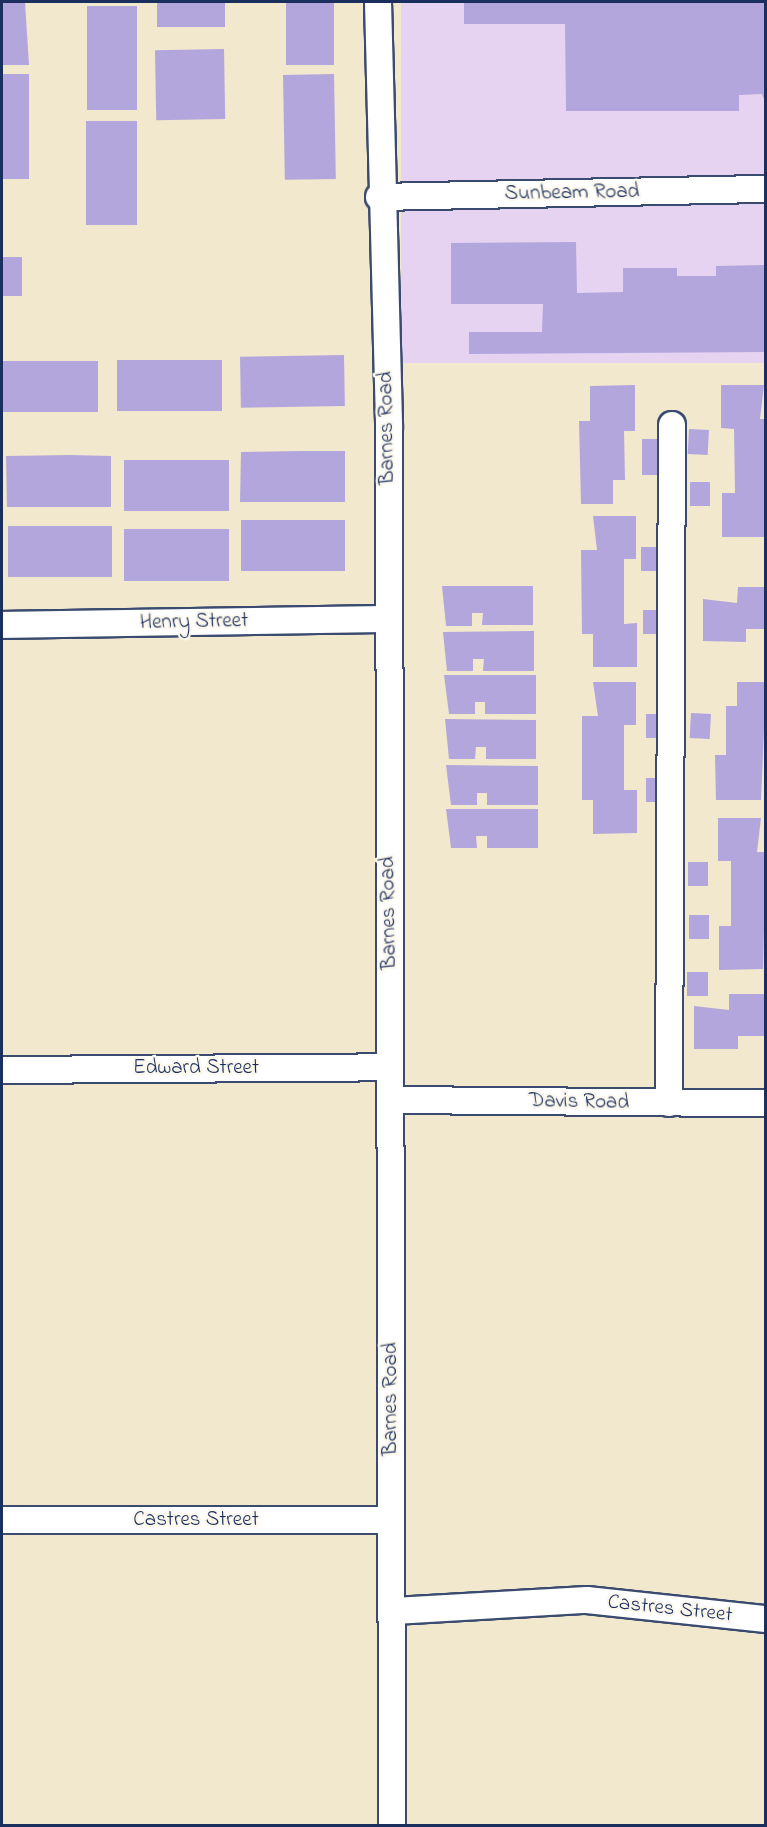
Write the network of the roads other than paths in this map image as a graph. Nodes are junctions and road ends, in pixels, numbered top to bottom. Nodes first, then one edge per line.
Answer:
1 (378, 2) edge
2 (765, 189) edge
3 (379, 198) junction
4 (672, 425) dead end
5 (386, 619) junction
6 (2, 625) edge
7 (390, 1067) junction
8 (2, 1070) edge
9 (393, 1100) junction
10 (669, 1103) junction
11 (765, 1104) edge
12 (2, 1520) edge
13 (391, 1520) junction
14 (394, 1611) junction
15 (765, 1619) edge
16 (392, 1826) edge

1 - 3 street, Barnes Road
2 - 3 street, Sunbeam Road
3 - 5 street, Barnes Road
4 - 10 street
5 - 6 street, Henry Street
5 - 7 street, Barnes Road
7 - 8 street, Edward Street
7 - 9 street, Barnes Road
9 - 10 street, Davis Road
9 - 13 street, Barnes Road
10 - 11 street, Davis Road
12 - 13 street, Castres Street
13 - 14 street, Barnes Road
14 - 15 street, Castres Street
14 - 16 street, Barnes Road

